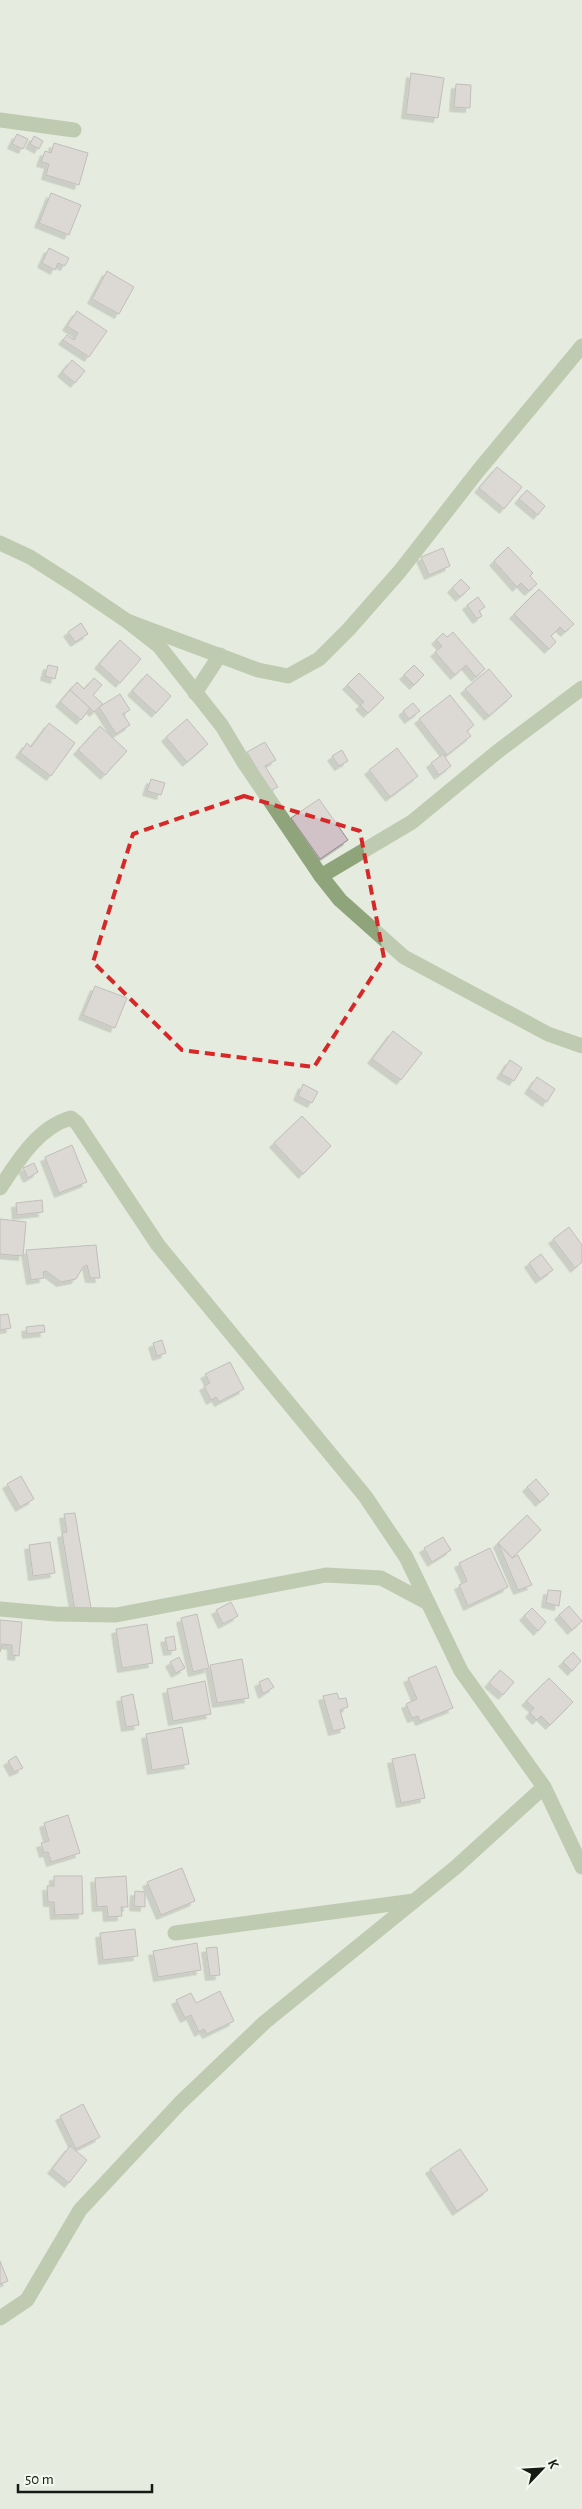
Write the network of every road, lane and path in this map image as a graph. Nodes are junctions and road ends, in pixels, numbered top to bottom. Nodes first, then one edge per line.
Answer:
1 (0, 120) edge
2 (74, 130) dead end
3 (582, 346) edge
4 (0, 543) edge
5 (128, 621) junction
6 (220, 655) junction
7 (582, 688) edge
8 (195, 694) junction
9 (321, 876) junction
10 (582, 1046) edge
11 (0, 1188) edge
12 (428, 1603) junction
13 (0, 1609) edge
14 (544, 1787) junction
15 (582, 1867) edge
16 (414, 1901) junction
17 (175, 1933) dead end
18 (0, 2318) edge

1 - 2 street
3 - 6 street
4 - 5 street
5 - 6 street
5 - 8 street
6 - 8 street
7 - 9 street
8 - 9 street
9 - 10 street
11 - 12 street
12 - 13 street
12 - 14 street
14 - 15 street
14 - 16 street
16 - 17 street
16 - 18 street

